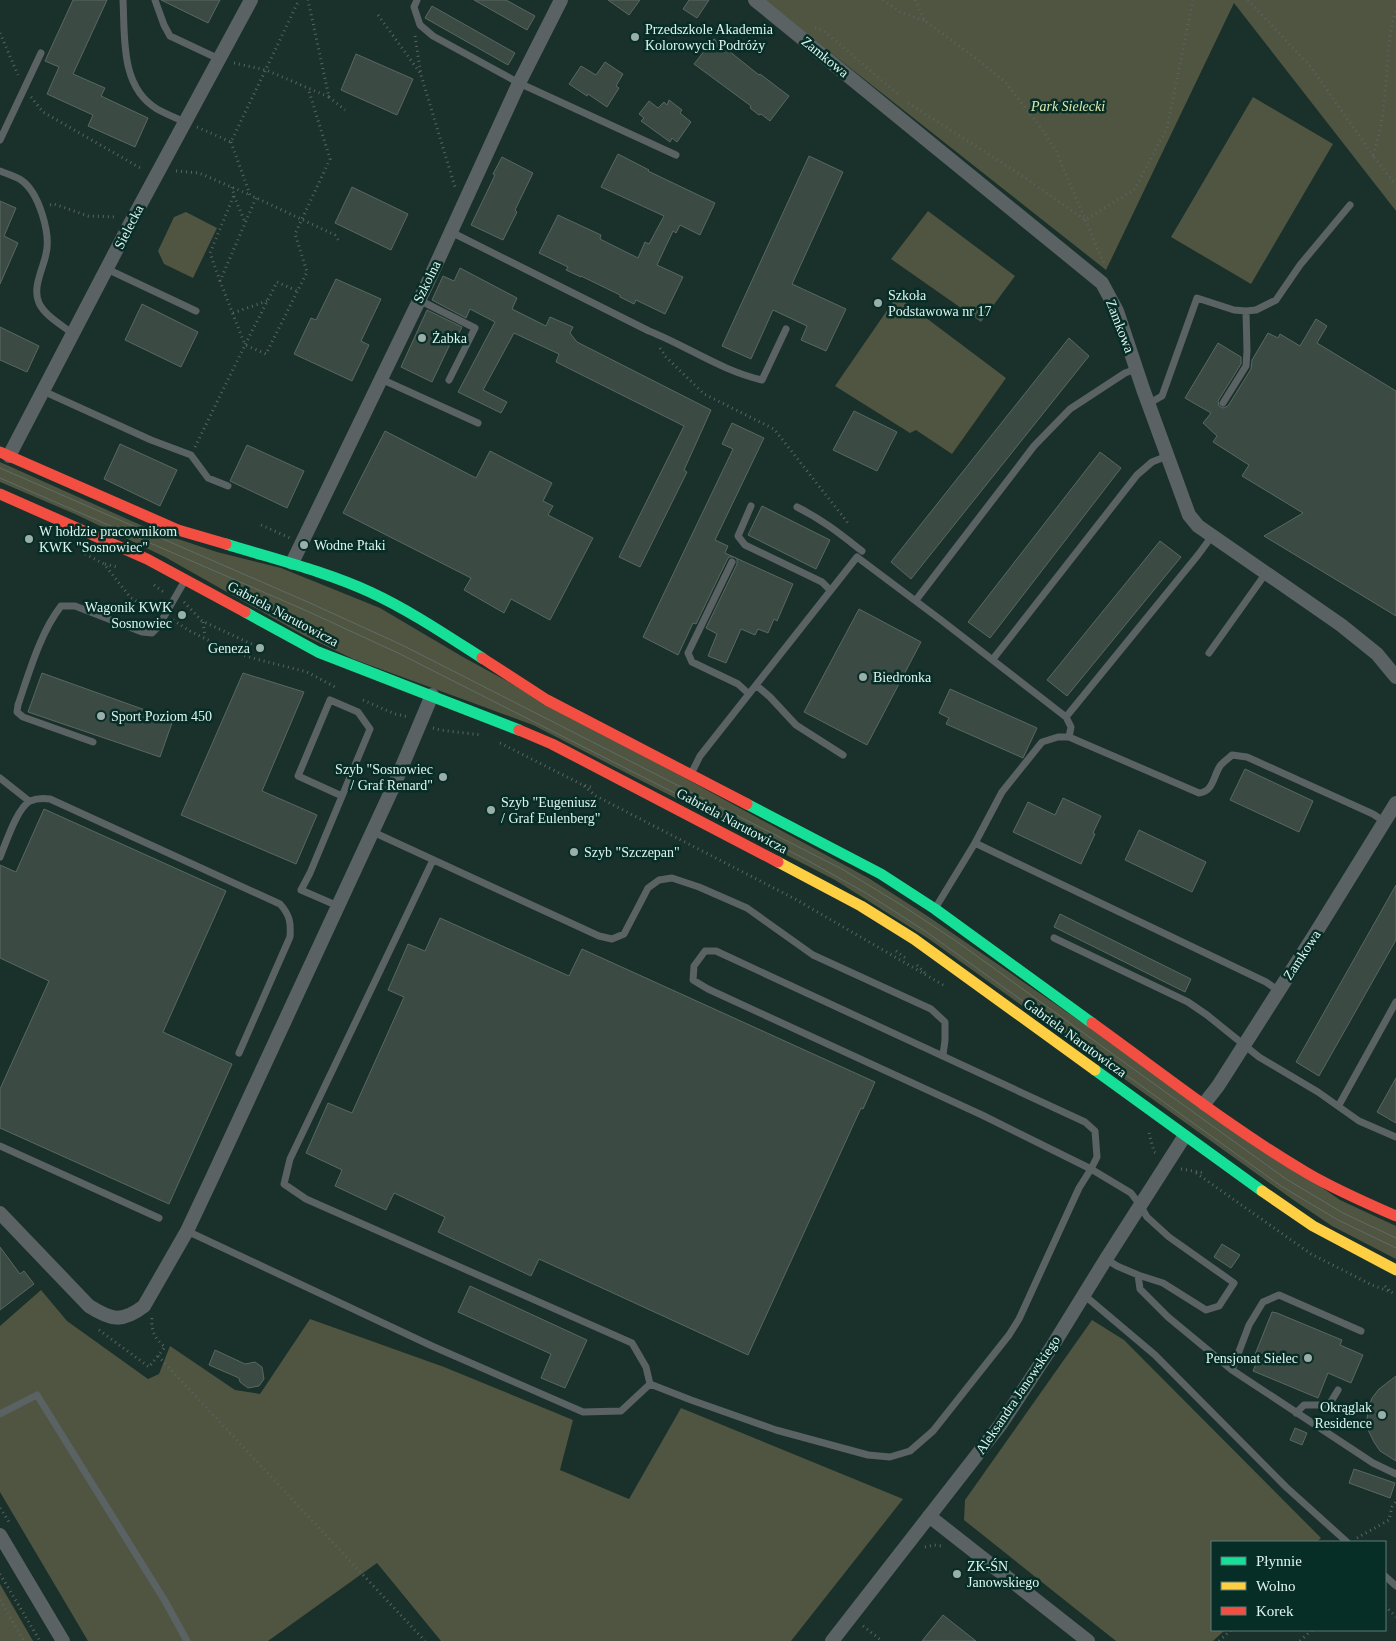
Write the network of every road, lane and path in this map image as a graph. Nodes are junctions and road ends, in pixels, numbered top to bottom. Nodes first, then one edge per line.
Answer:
1 (124, 0) edge
2 (156, 0) edge
3 (251, 0) edge
4 (300, 0) edge
5 (308, 0) edge
6 (417, 0) edge
7 (560, 0) edge
8 (755, 0) edge
9 (883, 0) edge
10 (915, 0) edge
11 (1193, 0) edge
12 (1248, 0) edge
13 (1396, 11) edge
14 (378, 15) dead end
15 (925, 21) junction
16 (420, 25) junction
17 (810, 26) dead end
18 (0, 33) edge
19 (41, 53) dead end
20 (219, 59) junction
21 (266, 70) junction
22 (421, 75) junction
23 (519, 83) junction
24 (24, 88) junction
25 (308, 88) junction
26 (329, 97) junction
27 (345, 110) dead end
28 (185, 122) junction
29 (0, 140) edge
30 (231, 142) junction
31 (676, 155) dead end
32 (1373, 156) junction
33 (159, 170) junction
34 (0, 171) edge
35 (1396, 185) edge
36 (232, 187) junction
37 (234, 195) junction
38 (250, 195) junction
39 (256, 198) junction
40 (39, 206) junction
41 (1350, 206) dead end
42 (461, 208) junction
43 (301, 219) junction
44 (1085, 220) junction
45 (131, 222) junction
46 (245, 223) junction
47 (451, 232) junction
48 (339, 241) dead end
49 (107, 269) junction
50 (220, 281) junction
51 (297, 291) junction
52 (419, 300) junction
53 (267, 301) junction
54 (196, 311) dead end
55 (1246, 311) junction
56 (232, 314) junction
57 (786, 329) dead end
58 (649, 331) junction
59 (73, 334) junction
60 (245, 345) junction
61 (1136, 369) junction
62 (381, 378) junction
63 (449, 380) dead end
64 (43, 391) junction
65 (1224, 403) dead end
66 (1148, 404) junction
67 (478, 423) dead end
68 (5, 454) edge
69 (191, 455) junction
70 (1167, 456) junction
71 (228, 486) dead end
72 (0, 494) edge
73 (751, 506) dead end
74 (797, 507) dead end
75 (261, 524) dead end
76 (849, 525) dead end
77 (1212, 536) junction
78 (301, 544) junction
79 (862, 551) dead end
80 (732, 562) dead end
81 (292, 563) junction
82 (117, 568) dead end
83 (1266, 573) junction
84 (185, 579) junction
85 (830, 590) junction
86 (916, 600) junction
87 (164, 616) junction
88 (205, 637) junction
89 (260, 648) dead end
90 (1209, 653) dead end
91 (993, 659) junction
92 (1396, 677) edge
93 (756, 685) junction
94 (342, 690) dead end
95 (432, 694) junction
96 (749, 694) junction
97 (358, 698) dead end
98 (1066, 716) junction
99 (414, 720) junction
100 (487, 737) dead end
101 (1069, 737) junction
102 (93, 742) dead end
103 (497, 742) dead end
104 (843, 755) dead end
105 (691, 774) junction
106 (0, 778) edge
107 (342, 796) junction
108 (29, 801) junction
109 (1392, 813) edge
110 (373, 832) junction
111 (975, 843) junction
112 (0, 858) edge
113 (433, 860) junction
114 (338, 906) junction
115 (935, 909) junction
116 (1054, 938) dead end
117 (927, 975) dead end
118 (1279, 991) junction
119 (1396, 1002) edge
120 (1244, 1044) junction
121 (239, 1053) dead end
122 (943, 1055) junction
123 (1204, 1104) junction
124 (1339, 1106) junction
125 (1184, 1136) junction
126 (1396, 1138) edge
127 (0, 1146) edge
128 (1092, 1169) junction
129 (1193, 1172) dead end
130 (1140, 1204) junction
131 (0, 1213) edge
132 (1396, 1216) edge
133 (158, 1218) dead end
134 (187, 1231) junction
135 (1106, 1259) junction
136 (1396, 1270) edge
137 (1138, 1275) junction
138 (1396, 1294) edge
139 (1084, 1295) junction
140 (1361, 1331) dead end
141 (158, 1356) dead end
142 (1232, 1370) junction
143 (650, 1384) junction
144 (1338, 1390) dead end
145 (1296, 1413) junction
146 (0, 1414) edge
147 (1396, 1474) edge
148 (1396, 1501) edge
149 (930, 1516) junction
150 (0, 1535) edge
151 (1350, 1540) edge
152 (0, 1574) edge
153 (1386, 1577) edge
154 (1396, 1586) edge
155 (0, 1600) edge
156 (1386, 1607) edge
157 (1396, 1617) edge
158 (858, 1623) dead end
159 (1230, 1631) edge
160 (1311, 1631) edge
161 (24, 1641) edge
162 (40, 1641) edge
163 (63, 1641) edge
164 (187, 1641) edge
165 (425, 1641) edge
166 (832, 1641) edge
167 (882, 1641) edge
168 (1088, 1641) edge
169 (1219, 1641) edge
170 (1300, 1641) edge

1 - 28 lane
2 - 20 lane
3 - 20 street, Sielecka
4 - 21 path
5 - 26 path
6 - 16 lane
7 - 23 street, Szkolna
8 - 61 street, Zamkowa
9 - 15 path
10 - 15 path
11 - 44 path
12 - 32 path
13 - 32 path
14 - 22 path
15 - 44 path
16 - 22 path
16 - 23 lane
17 - 44 path
18 - 24 path
19 - 24 lane
20 - 21 path
20 - 28 street, Sielecka
21 - 25 path
21 - 30 path
22 - 42 path
23 - 31 lane
23 - 42 street, Szkolna
24 - 29 lane
24 - 33 path
25 - 26 path
25 - 43 path
26 - 27 path
28 - 30 path
28 - 33 street, Sielecka
30 - 38 path
32 - 35 path
33 - 36 path
33 - 45 street, Sielecka
34 - 40 lane
36 - 37 path
36 - 38 path
37 - 46 path
37 - 50 path
38 - 39 path
39 - 43 path
39 - 46 path
40 - 45 path
40 - 59 lane
41 - 55 lane
42 - 47 street, Szkolna
43 - 48 path
43 - 51 path
45 - 49 street, Sielecka
46 - 50 path
47 - 52 street, Szkolna
47 - 58 lane
49 - 54 lane
49 - 59 street, Sielecka
50 - 56 path
51 - 53 path
51 - 60 path
52 - 62 street, Szkolna
52 - 63 lane
53 - 56 path
53 - 60 path
55 - 65 lane
55 - 66 lane
56 - 60 path
57 - 58 lane
58 - 76 path
59 - 64 street, Sielecka
60 - 69 path
61 - 66 street, Zamkowa
61 - 86 lane
62 - 67 lane
62 - 78 street, Szkolna
64 - 68 street, Sielecka
64 - 69 lane
66 - 70 street, Zamkowa
68 - 81 street, Gabriela Narutowicza
69 - 71 lane
70 - 77 street, Zamkowa
70 - 91 lane
72 - 84 street, Gabriela Narutowicza
73 - 85 lane
74 - 79 lane
75 - 78 path
77 - 83 street, Zamkowa
77 - 98 lane
78 - 81 street, Szkolna
80 - 96 lane
81 - 105 street, Gabriela Narutowicza
82 - 87 path
83 - 90 lane
83 - 92 street, Zamkowa
84 - 87 lane
84 - 95 street, Gabriela Narutowicza
85 - 86 lane
85 - 93 lane
86 - 91 lane
87 - 88 path
87 - 102 lane
88 - 89 path
88 - 94 path
91 - 98 lane
93 - 96 lane
93 - 104 lane
95 - 99 street
95 - 125 street, Gabriela Narutowicza
96 - 105 lane
97 - 99 path
98 - 101 lane
99 - 100 path
99 - 110 street
101 - 109 lane
101 - 111 lane
103 - 117 path
105 - 115 street, Gabriela Narutowicza
106 - 108 lane
107 - 107 lane
107 - 114 lane
108 - 112 lane
108 - 121 lane
109 - 118 street, Zamkowa
110 - 113 lane
110 - 114 street
111 - 115 lane
111 - 118 lane
113 - 122 lane
113 - 143 lane
114 - 134 street
115 - 123 street, Gabriela Narutowicza
116 - 120 lane
118 - 120 street, Zamkowa
119 - 124 lane
120 - 123 street, Zamkowa
120 - 124 lane
122 - 128 lane
122 - 128 lane
123 - 132 street, Gabriela Narutowicza
124 - 126 lane
125 - 130 street, Aleksandra Janowskiego
125 - 136 street, Gabriela Narutowicza
127 - 133 lane
128 - 130 lane
128 - 143 lane
129 - 138 path
130 - 135 street, Aleksandra Janowskiego
130 - 137 lane
131 - 134 street
134 - 143 lane
135 - 137 lane
135 - 139 street, Aleksandra Janowskiego
137 - 142 lane
139 - 149 street, Aleksandra Janowskiego
139 - 151 lane
140 - 142 lane
141 - 165 path
142 - 145 lane
144 - 145 lane
145 - 147 lane
146 - 164 lane
148 - 151 path
149 - 166 street, Aleksandra Janowskiego
149 - 168 street
150 - 163 street
152 - 162 path
153 - 154 lane
155 - 161 path
156 - 157 path
158 - 167 path
159 - 169 path
160 - 170 path

